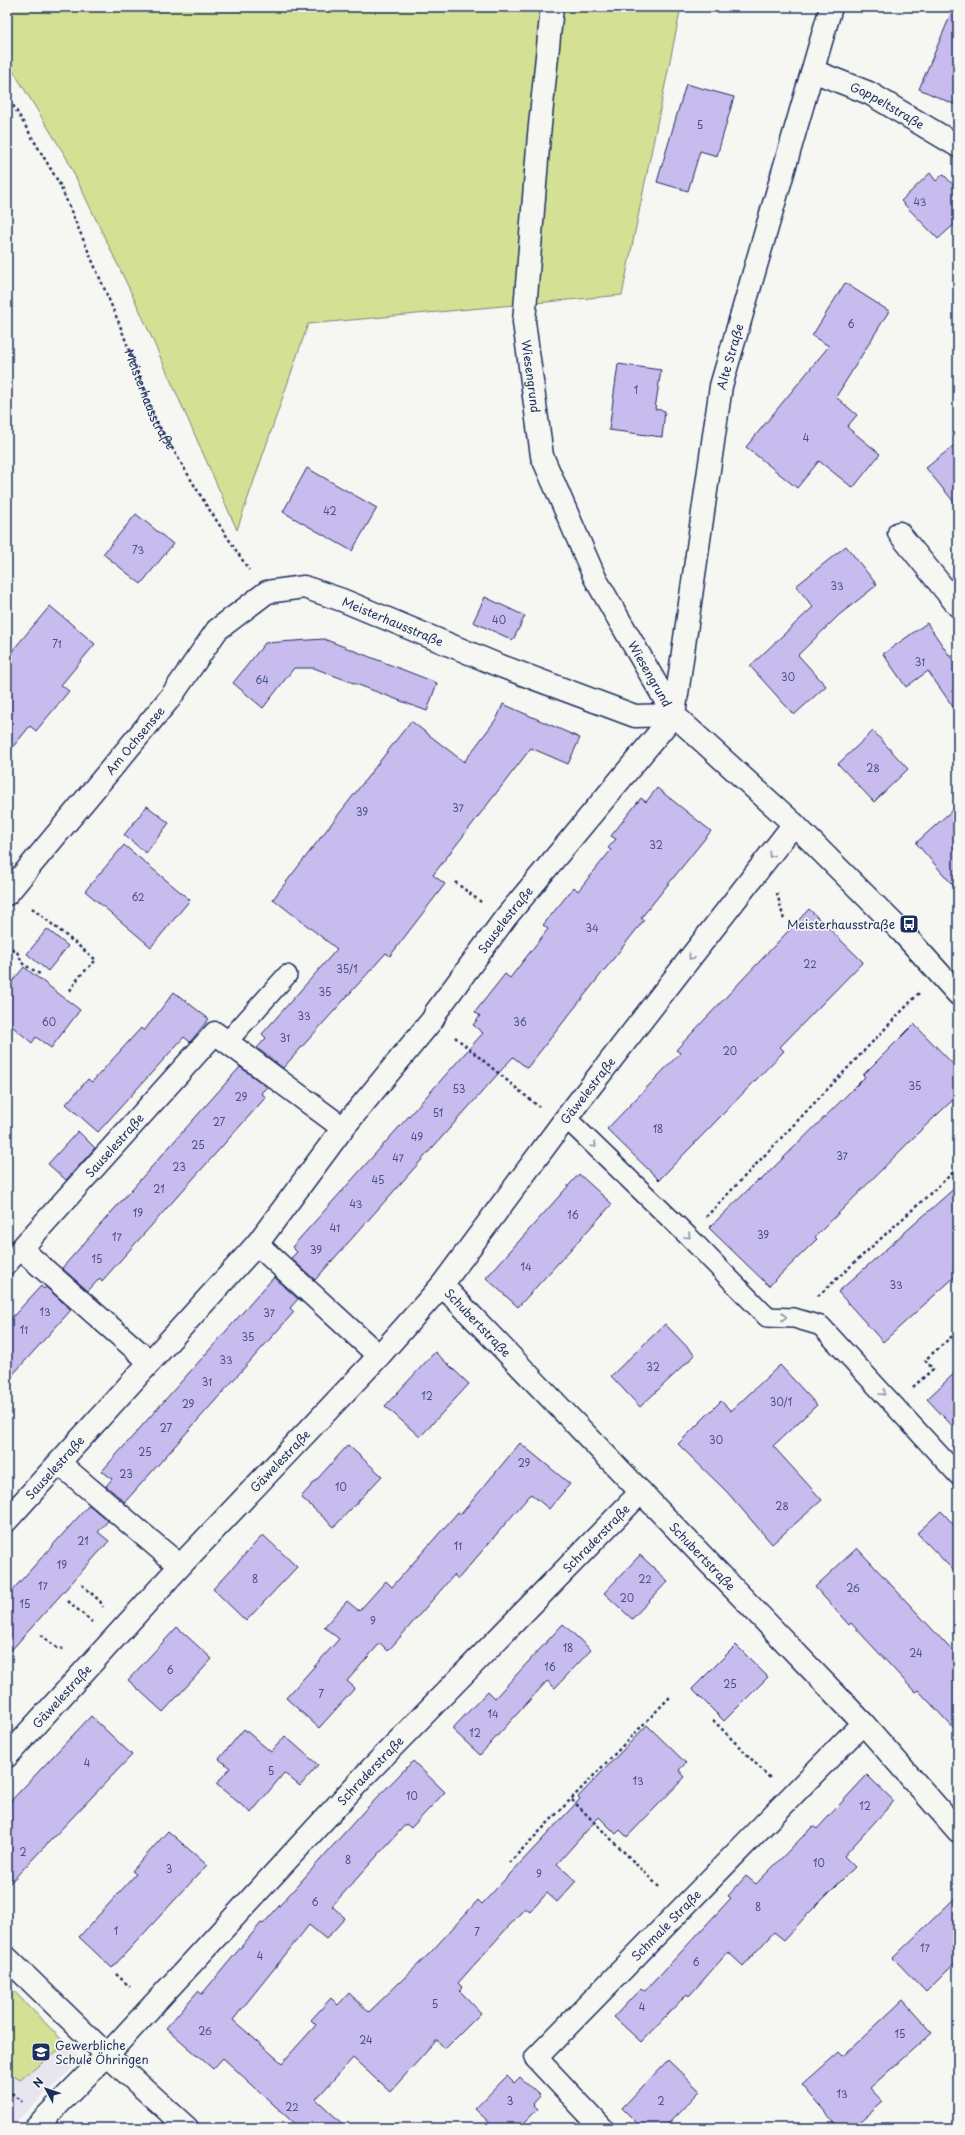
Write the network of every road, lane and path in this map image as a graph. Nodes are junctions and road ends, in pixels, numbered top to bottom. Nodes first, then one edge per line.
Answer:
1 (552, 7) edge
2 (831, 7) edge
3 (813, 72) junction
4 (7, 95) edge
5 (958, 146) edge
6 (899, 533) dead end
7 (267, 592) junction
8 (958, 606) edge
9 (674, 715) junction
10 (794, 824) junction
11 (455, 882) dead end
12 (8, 893) edge
13 (506, 917) junction
14 (7, 945) edge
15 (40, 974) dead end
16 (287, 975) dead end
17 (952, 984) edge
18 (69, 992) dead end
19 (433, 1019) junction
20 (226, 1042) junction
21 (564, 1122) junction
22 (343, 1128) junction
23 (958, 1168) edge
24 (688, 1236) junction
25 (257, 1244) junction
26 (21, 1249) junction
27 (7, 1265) edge
28 (442, 1285) junction
29 (794, 1318) junction
30 (958, 1331) edge
31 (380, 1356) junction
32 (150, 1362) junction
33 (894, 1405) junction
34 (59, 1463) junction
35 (958, 1475) edge
36 (641, 1492) junction
37 (7, 1520) edge
38 (180, 1566) junction
39 (670, 1697) dead end
40 (713, 1720) dead end
41 (863, 1723) junction
42 (7, 1756) edge
43 (791, 1798) junction
44 (571, 1800) junction
45 (958, 1831) edge
46 (508, 1863) dead end
47 (682, 1910) junction
48 (7, 1958) edge
49 (107, 2055) junction
50 (35, 2128) edge
51 (186, 2128) edge
52 (602, 2128) edge

1 - 9 street, Wiesengrund
2 - 3 street, Alte Straße
3 - 5 street, Goppeltstraße
3 - 9 street, Alte Straße
4 - 7 path, Meisterhausstraße
6 - 8 street
7 - 9 street, Meisterhausstraße
7 - 12 street, Am Ochsensee
9 - 10 street
9 - 13 street, Sauselestraße
10 - 17 street
10 -> 21 street, Gäwelestraße
11 - 13 path
12 - 18 path
13 - 19 street, Sauselestraße
14 - 15 path
16 - 20 lane
17 - 24 path
19 - 21 path
19 - 22 street, Sauselestraße
20 - 22 street, Sauselestraße
20 - 26 street, Sauselestraße
21 -> 24 lane
21 - 28 street, Gäwelestraße
22 - 25 street, Sauselestraße
23 - 29 path
24 -> 29 lane
25 - 31 street
25 - 32 street, Sauselestraße
26 - 27 lane
26 - 32 street
28 - 31 street, Gäwelestraße
28 - 36 street, Schubertstraße
29 -> 33 lane
30 - 33 path
31 - 38 street, Gäwelestraße
32 - 34 street, Sauselestraße
33 - 35 lane
34 - 37 street, Sauselestraße
34 - 38 street
36 - 41 street, Schubertstraße
36 - 49 street, Schraderstraße
38 - 42 street, Gäwelestraße
39 - 44 path
40 - 43 path
41 - 43 street, Schmale Straße
41 - 45 street, Schubertstraße
43 - 47 street, Schmale Straße
44 - 46 path
44 - 47 path
47 - 52 street, Schmale Straße
48 - 49 street
49 - 50 street, Schraderstraße
49 - 51 street

